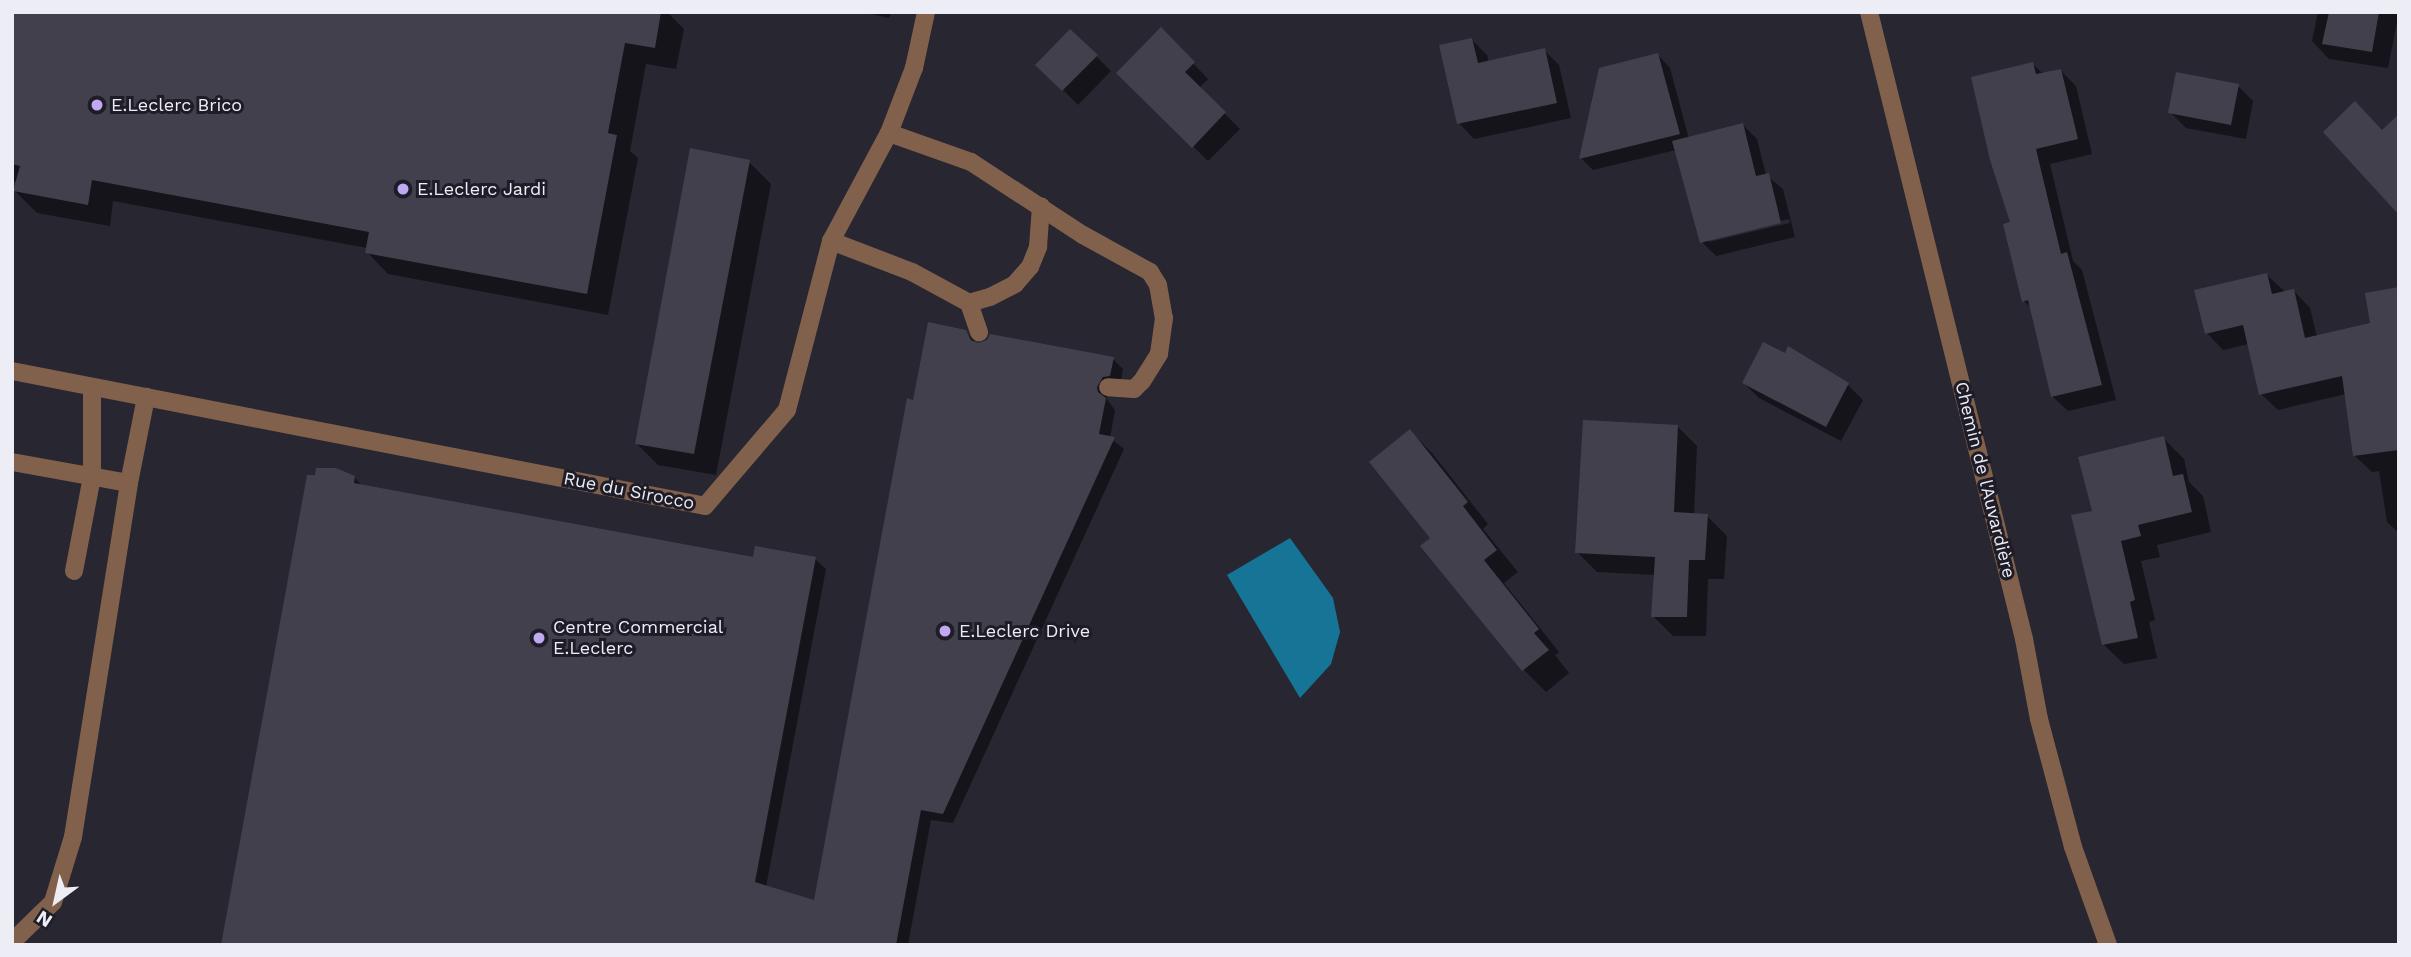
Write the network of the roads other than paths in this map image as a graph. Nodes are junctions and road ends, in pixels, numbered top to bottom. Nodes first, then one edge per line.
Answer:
1 (926, 12) edge
2 (1869, 12) edge
3 (890, 133) junction
4 (1041, 206) junction
5 (831, 241) junction
6 (969, 303) junction
7 (979, 332) dead end
8 (12, 371) edge
9 (92, 387) junction
10 (1108, 387) dead end
11 (146, 397) junction
12 (12, 463) edge
13 (92, 477) junction
14 (129, 483) junction
15 (74, 570) dead end
16 (12, 942) edge
17 (2108, 945) edge

1 - 3 street, Rue du Sirocco
2 - 17 street, Chemin de l'Auvardière
3 - 4 street
3 - 5 street, Rue du Sirocco
4 - 6 street
4 - 10 street
5 - 6 street
5 - 11 street, Rue du Sirocco
6 - 7 street
8 - 9 street, Rue du Sirocco
9 - 11 street, Rue du Sirocco
9 - 13 street
11 - 14 street
12 - 13 street
13 - 14 street
13 - 15 street
14 - 16 street

